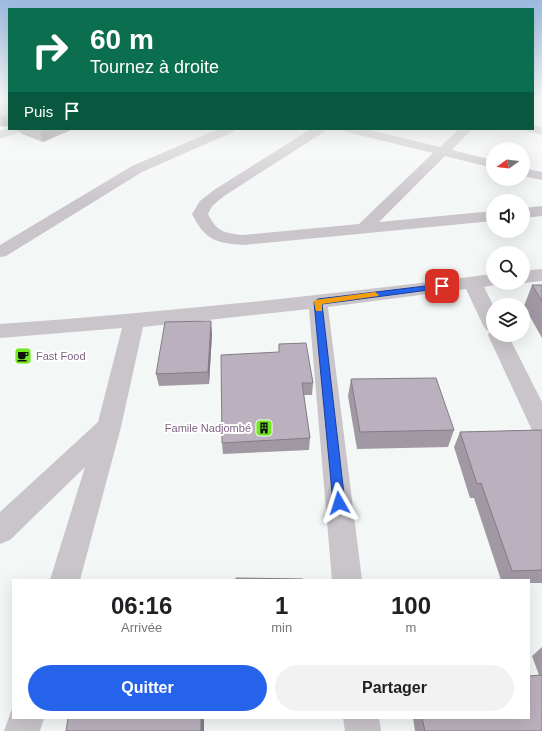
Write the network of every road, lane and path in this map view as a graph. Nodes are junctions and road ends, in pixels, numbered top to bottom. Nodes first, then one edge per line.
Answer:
1 (220, 133) edge
2 (314, 133) edge
3 (366, 133) edge
4 (462, 133) edge
5 (442, 152) junction
6 (486, 162) edge
7 (530, 173) edge
8 (542, 176) edge
9 (542, 212) edge
10 (530, 213) edge
11 (486, 217) edge
12 (364, 228) junction
13 (0, 252) edge
14 (542, 275) edge
15 (530, 276) edge
16 (486, 281) edge
17 (472, 282) junction
18 (318, 302) junction
19 (486, 311) edge
20 (134, 321) junction
21 (0, 331) edge
22 (501, 342) edge
23 (542, 426) edge
24 (109, 427) junction
25 (0, 531) edge
26 (65, 579) edge
27 (347, 579) edge
28 (26, 719) edge
29 (361, 719) edge
30 (22, 731) edge
31 (363, 731) edge

1 - 13 street
2 - 12 street
3 - 5 street
4 - 5 street
5 - 6 street
5 - 12 street
7 - 8 street
9 - 10 street
11 - 12 street
14 - 15 street
16 - 17 street
17 - 18 street
17 - 19 street
18 - 20 street
18 - 27 street
20 - 21 street
20 - 24 street
22 - 23 street
24 - 25 street
24 - 26 street
28 - 30 street
29 - 31 street

